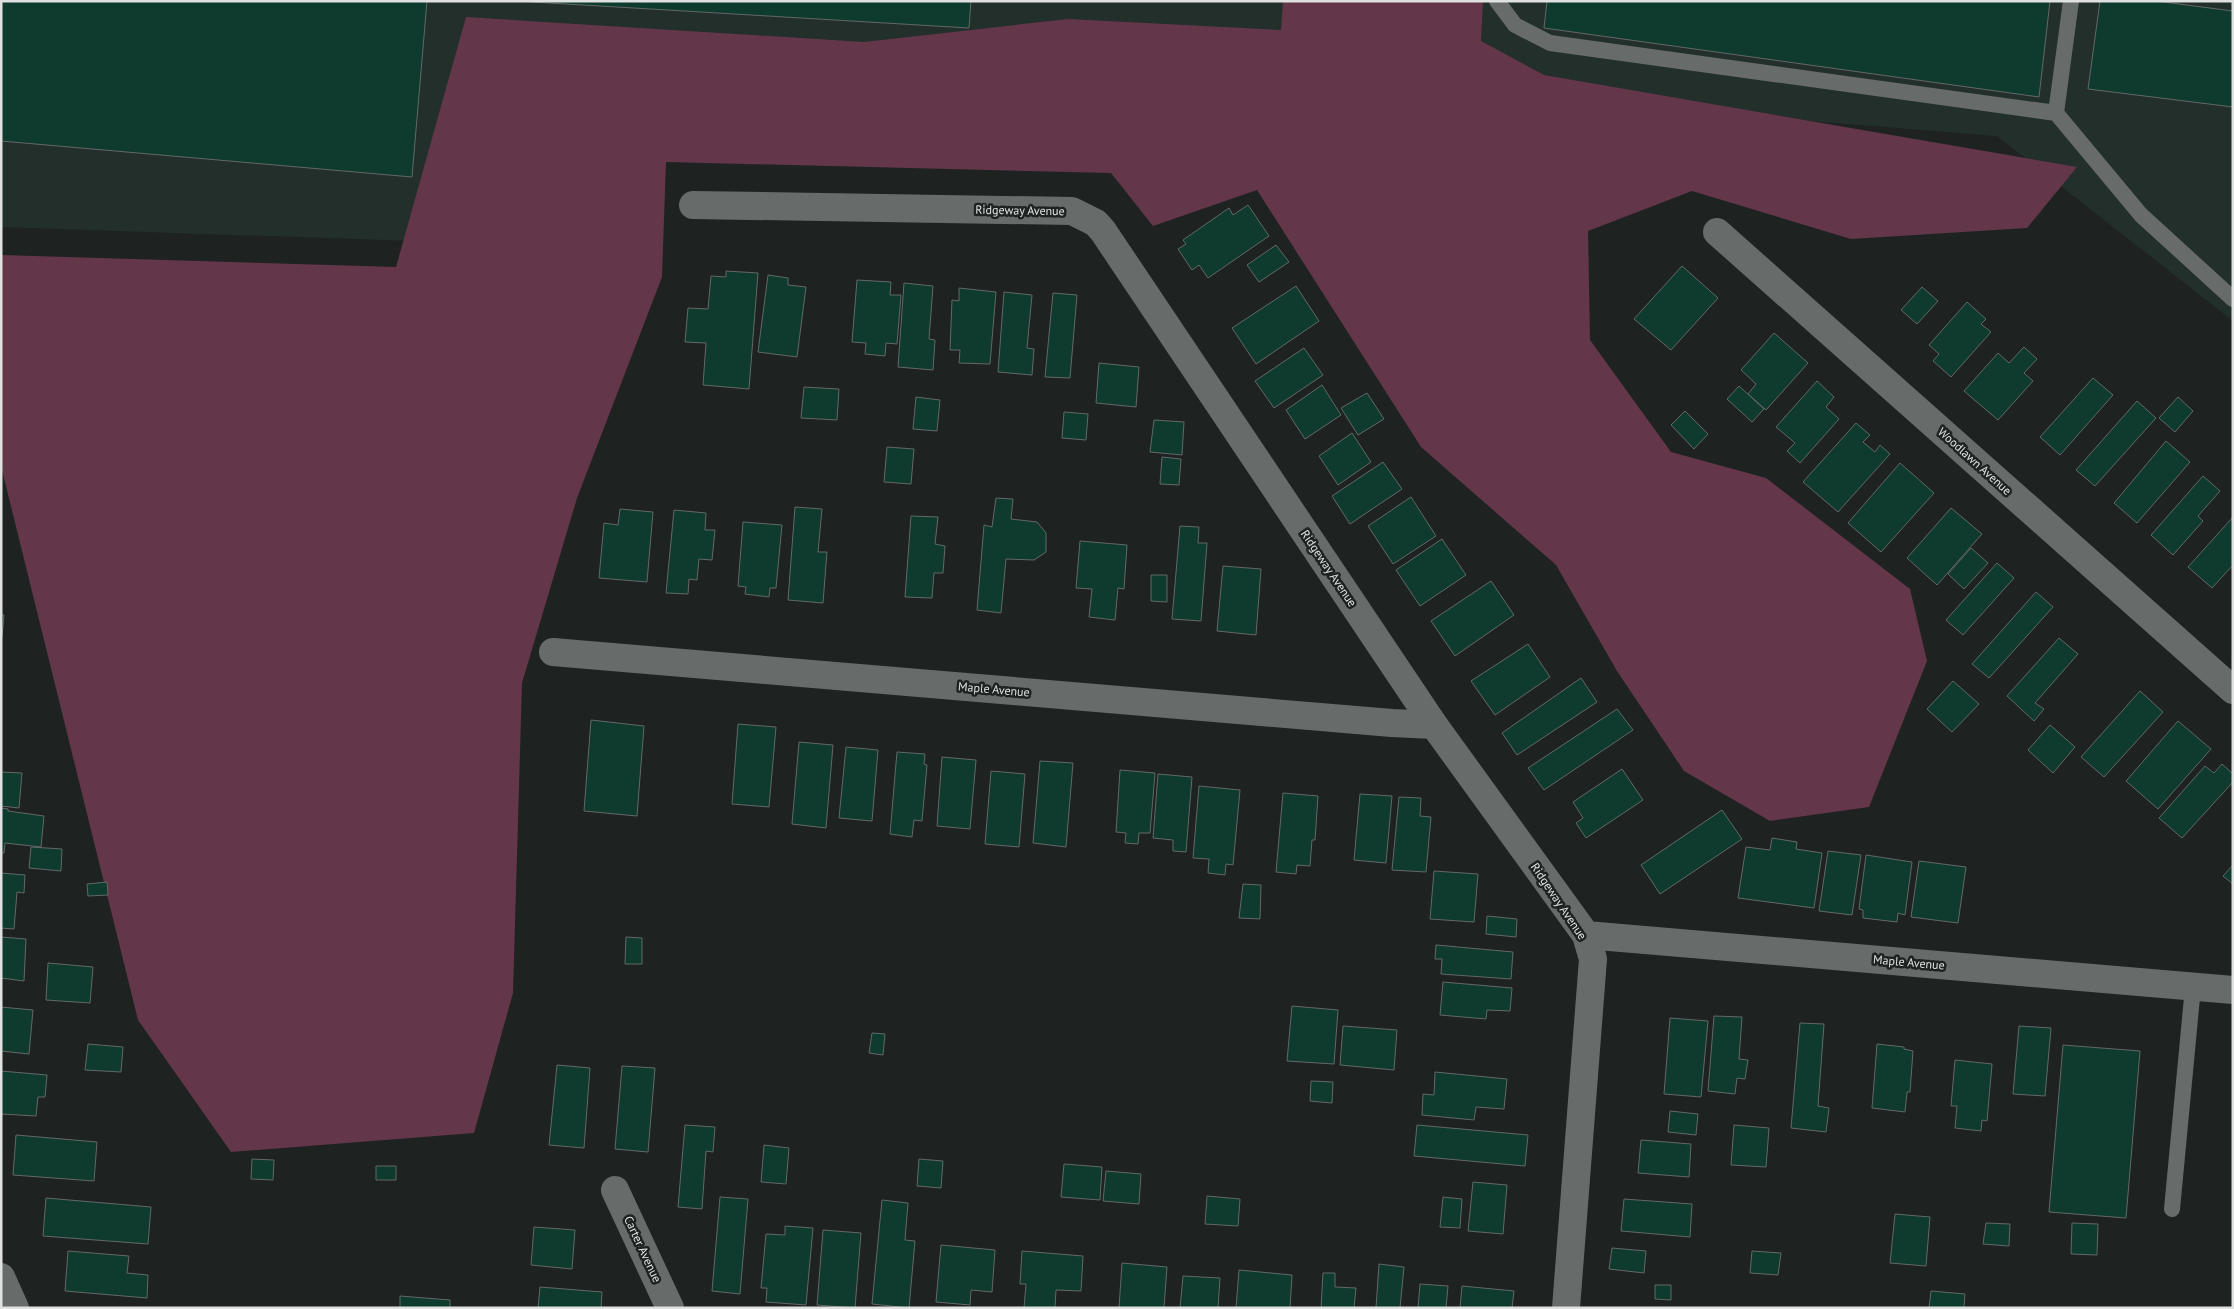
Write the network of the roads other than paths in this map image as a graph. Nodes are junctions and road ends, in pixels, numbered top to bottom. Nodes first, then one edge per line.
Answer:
1 (1496, 1) edge
2 (2071, 1) edge
3 (2056, 113) junction
4 (693, 205) dead end
5 (1717, 232) dead end
6 (2233, 299) edge
7 (553, 652) dead end
8 (2233, 690) edge
9 (1434, 725) junction
10 (1586, 935) junction
11 (2193, 987) junction
12 (2233, 990) edge
13 (615, 1190) dead end
14 (2172, 1208) dead end
15 (1, 1277) edge
16 (15, 1308) edge
17 (670, 1308) edge
18 (1566, 1308) edge

1 - 3 lane
2 - 3 lane
3 - 6 lane
4 - 9 street, Ridgeway Avenue
5 - 8 street, Woodlawn Avenue
7 - 9 street, Maple Avenue
9 - 10 street, Ridgeway Avenue
10 - 11 street, Maple Avenue
10 - 18 street, Ridgeway Avenue
11 - 12 street, Maple Avenue
11 - 14 lane
13 - 17 street, Carter Avenue
15 - 16 street

